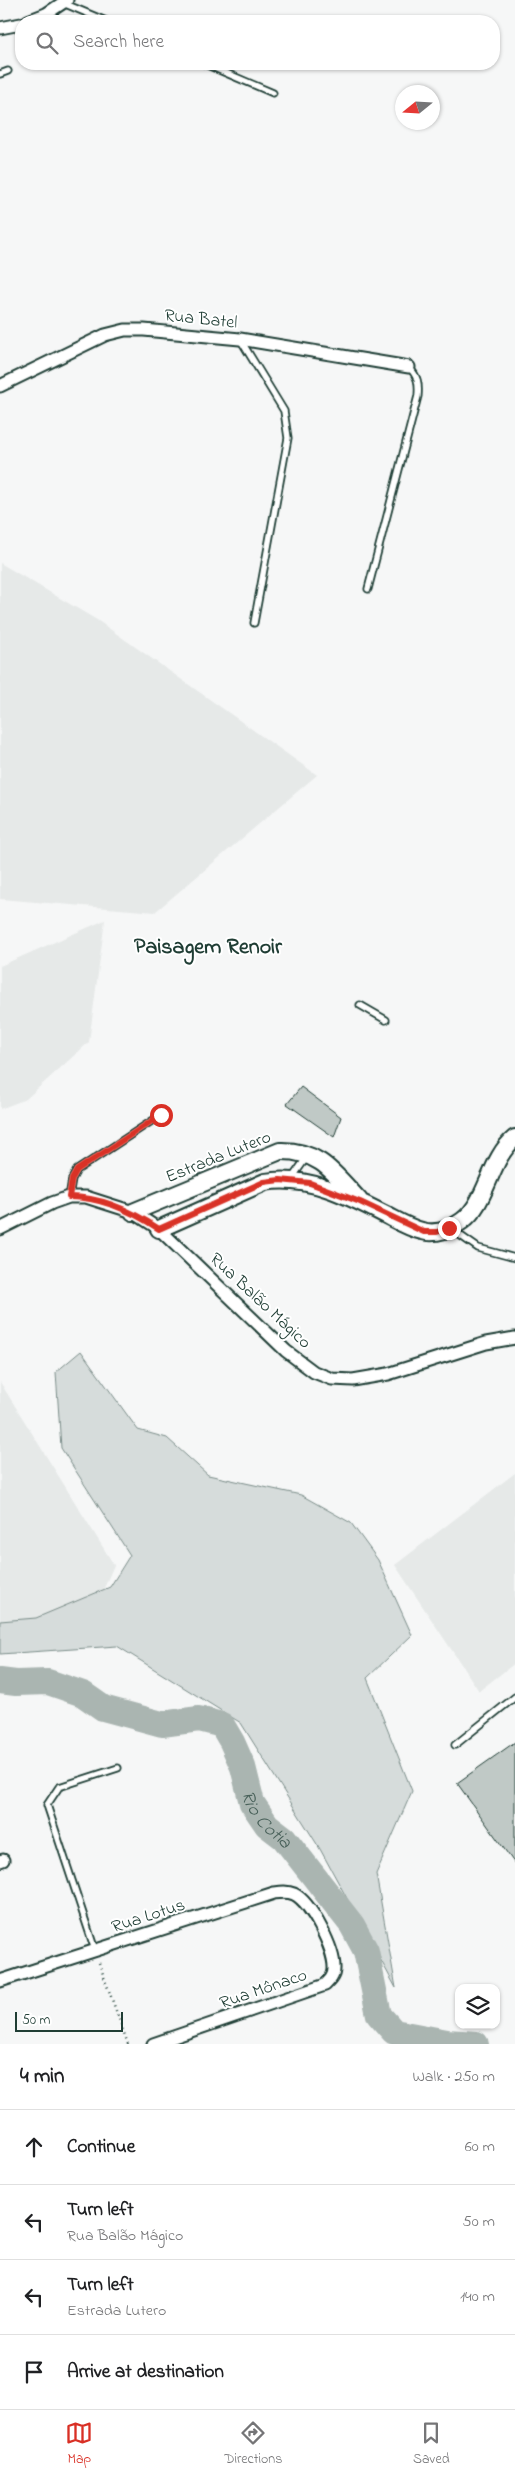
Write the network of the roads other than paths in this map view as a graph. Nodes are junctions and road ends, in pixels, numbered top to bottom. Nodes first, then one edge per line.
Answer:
1 (65, 1) edge
2 (43, 15) edge
3 (94, 15) edge
4 (15, 25) edge
5 (0, 28) edge
6 (219, 70) edge
7 (8, 71) dead end
8 (0, 74) edge
9 (273, 93) dead end
10 (240, 339) junction
11 (409, 367) joint
12 (0, 386) edge
13 (368, 589) dead end
14 (254, 623) dead end
15 (360, 1005) dead end
16 (386, 1020) dead end
17 (161, 1115) dead end
18 (515, 1138) edge
19 (309, 1154) junction
20 (291, 1180) junction
21 (69, 1197) junction
22 (360, 1202) junction
23 (133, 1212) junction
24 (449, 1228) junction
25 (0, 1229) edge
26 (159, 1229) junction
27 (515, 1258) edge
28 (515, 1338) edge
29 (515, 1697) edge
30 (455, 1745) dead end
31 (118, 1768) dead end
32 (306, 1904) joint
33 (95, 1950) junction
34 (0, 1981) edge
35 (153, 2044) edge

1 - 2 street
1 - 3 lane
4 - 5 street
6 - 9 lane
7 - 8 lane
10 - 11 street, Rua Batel
10 - 12 street, Rua Batel
10 - 14 lane
11 - 13 lane
15 - 16 lane
17 - 21 lane
18 - 24 street, Estrada Lutero
19 - 20 lane
19 - 22 street, Estrada Lutero
19 - 23 street, Estrada Lutero
20 - 22 street, Estrada Lutero
20 - 26 street, Estrada Lutero
21 - 23 street, Rua Balão Mágico
21 - 25 street, Rua Balão Mágico
22 - 24 street, Estrada Lutero
23 - 26 street, Rua Balão Mágico
24 - 27 lane
26 - 28 street, Rua Balão Mágico
29 - 30 lane
31 - 33 lane
32 - 33 street, Rua Lotus
32 - 35 street, Rua Mônaco
33 - 34 street, Rua Lotus

